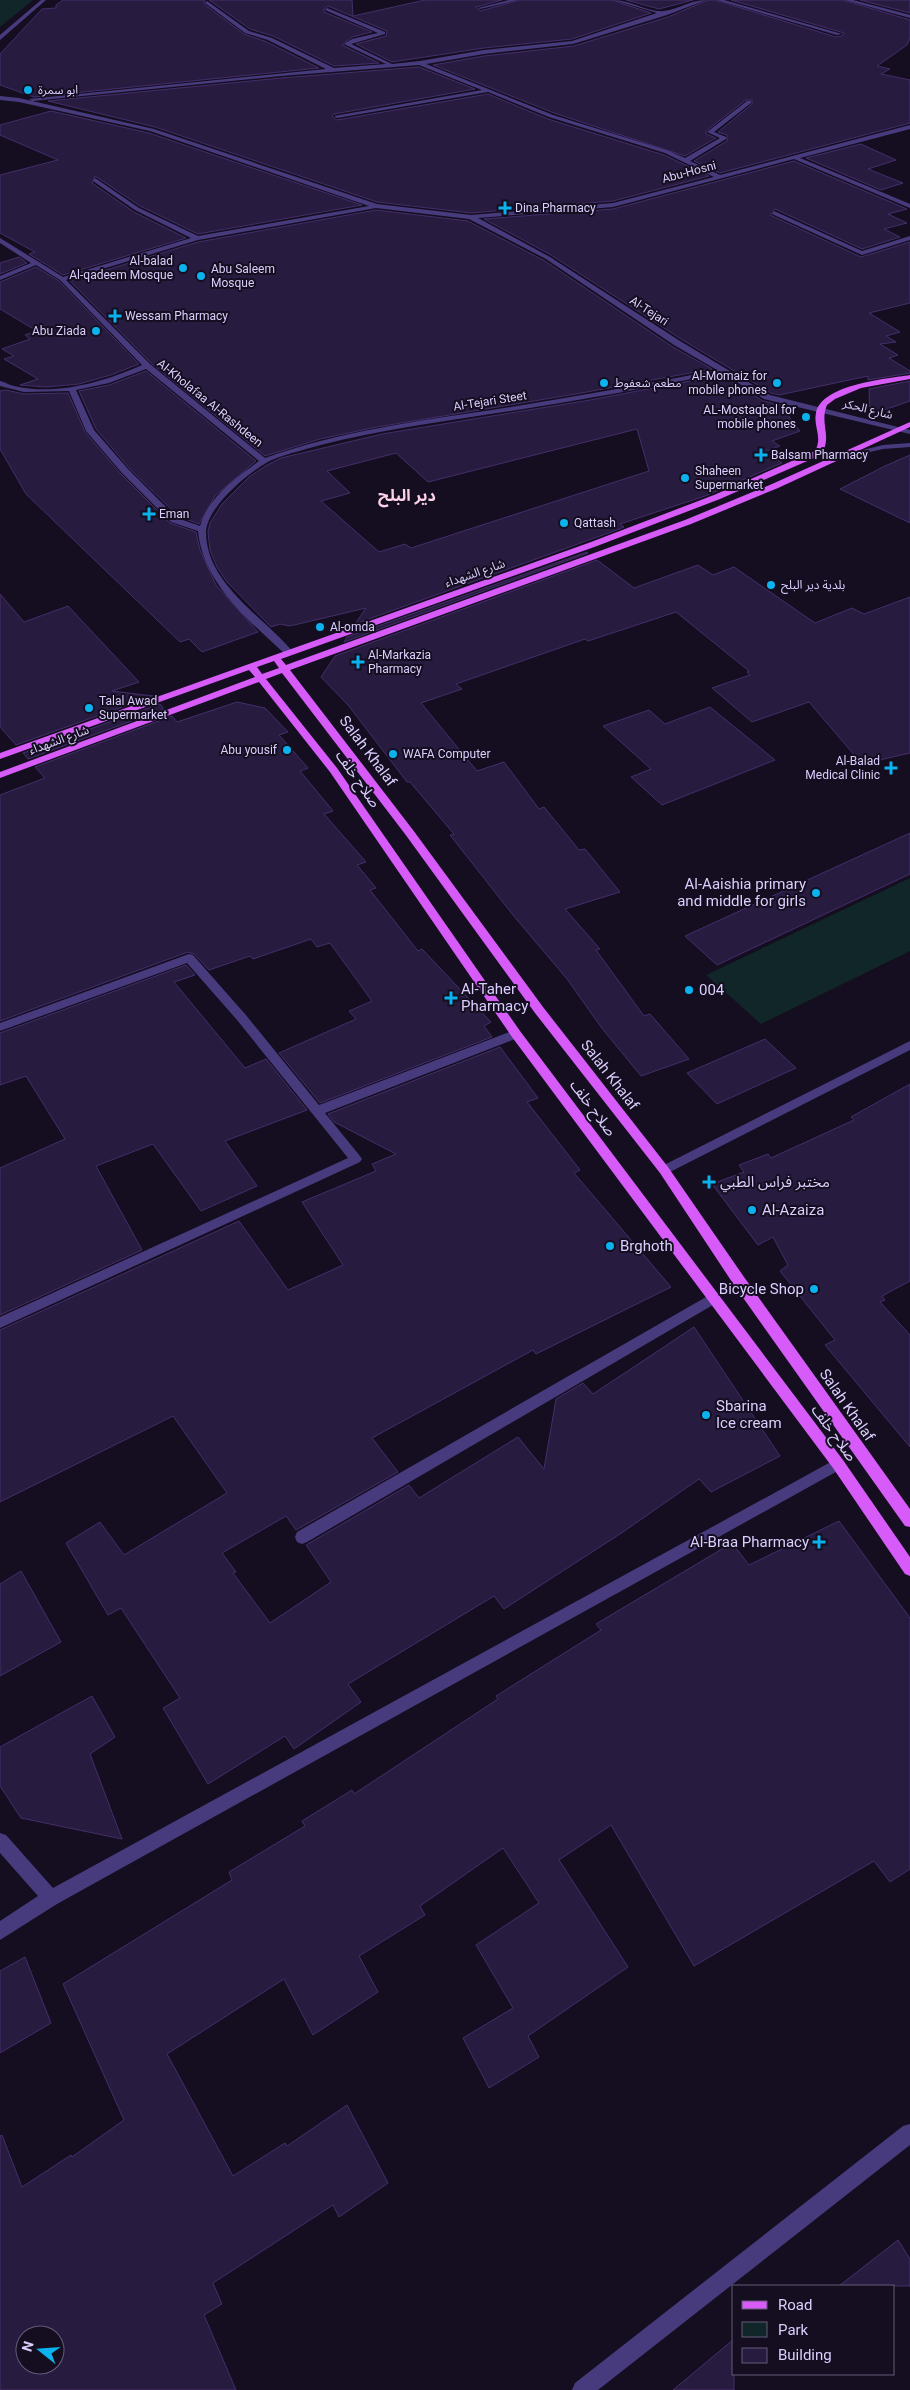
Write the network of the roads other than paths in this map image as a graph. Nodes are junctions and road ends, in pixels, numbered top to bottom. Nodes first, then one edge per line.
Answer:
1 (44, 0) edge
2 (516, 0) edge
3 (616, 0) edge
4 (704, 0) edge
5 (719, 0) edge
6 (847, 0) edge
7 (207, 2) dead end
8 (480, 8) dead end
9 (327, 9) dead end
10 (664, 14) junction
11 (910, 17) edge
12 (839, 34) dead end
13 (0, 38) edge
14 (420, 64) junction
15 (392, 66) junction
16 (333, 70) junction
17 (486, 90) junction
18 (0, 98) edge
19 (19, 100) junction
20 (748, 102) dead end
21 (336, 116) dead end
22 (910, 127) edge
23 (794, 157) junction
24 (685, 161) junction
25 (718, 176) junction
26 (95, 180) dead end
27 (376, 206) junction
28 (910, 206) edge
29 (774, 213) dead end
30 (471, 217) junction
31 (197, 238) junction
32 (910, 238) edge
33 (0, 240) edge
34 (36, 263) junction
35 (0, 278) edge
36 (62, 279) junction
37 (147, 366) junction
38 (722, 371) junction
39 (910, 377) edge
40 (0, 383) edge
41 (71, 388) junction
42 (820, 410) junction
43 (910, 424) edge
44 (898, 429) junction
45 (910, 432) edge
46 (910, 445) edge
47 (843, 456) junction
48 (264, 461) junction
49 (201, 529) junction
50 (288, 652) junction
51 (275, 657) junction
52 (251, 666) junction
53 (284, 669) junction
54 (261, 679) junction
55 (0, 756) edge
56 (0, 775) edge
57 (0, 1027) edge
58 (516, 1034) junction
59 (910, 1045) edge
60 (317, 1111) junction
61 (664, 1170) junction
62 (713, 1298) junction
63 (0, 1323) edge
64 (838, 1464) junction
65 (910, 1521) edge
66 (302, 1537) dead end
67 (910, 1569) edge
68 (0, 1841) edge
69 (51, 1898) junction
70 (0, 1931) edge
71 (910, 2133) edge
72 (582, 2390) edge

1 - 13 street
2 - 8 street
3 - 10 street
4 - 10 street
5 - 12 street
6 - 11 street
7 - 16 street
9 - 15 street
10 - 14 street
14 - 15 street
14 - 17 street
15 - 16 street
16 - 19 street
17 - 21 street
17 - 24 street
18 - 19 street
19 - 27 street
20 - 24 street
22 - 23 street, Abu-Hosni
23 - 25 street, Abu-Hosni
23 - 28 street
24 - 25 street
25 - 30 street, Abu-Hosni
26 - 31 street
27 - 30 street
27 - 31 street
29 - 32 street
30 - 38 street, Al-Tejari
31 - 36 street
33 - 34 street, Al-Kholafaa Al-Rashdeen
34 - 35 street
34 - 36 street, Al-Kholafaa Al-Rashdeen
36 - 37 street, Al-Kholafaa Al-Rashdeen
37 - 41 street
37 - 48 street, Al-Kholafaa Al-Rashdeen
38 - 42 street, Al-Tejari
38 - 48 street, Al-Tejari Steet
39 - 42 main road
40 - 41 street
41 - 49 street
42 - 44 street, شارع الحكر
42 - 50 main road, شارع الشهداء
43 - 44 main road, شارع الشهداء
44 - 45 street, شارع الحكر
44 - 47 main road, شارع الشهداء
46 - 47 street
47 - 53 main road, شارع الشهداء
48 - 49 street, Al-Kholafaa Al-Rashdeen
49 - 50 street
50 - 51 main road, شارع الشهداء
51 - 52 main road, شارع الشهداء
51 - 53 main road, Salah Khalaf
52 - 54 main road, صلاح خلف
52 - 55 main road, شارع الشهداء
53 - 54 main road, شارع الشهداء
53 - 61 main road, Salah Khalaf
54 - 56 main road, شارع الشهداء
54 - 58 main road, صلاح خلف
57 - 60 street
58 - 60 street
58 - 62 main road, صلاح خلف
59 - 61 street
60 - 63 street
61 - 65 main road, Salah Khalaf
62 - 64 main road, صلاح خلف
62 - 66 street
64 - 67 main road, صلاح خلف
64 - 69 street
68 - 69 street
69 - 70 street
71 - 72 street

